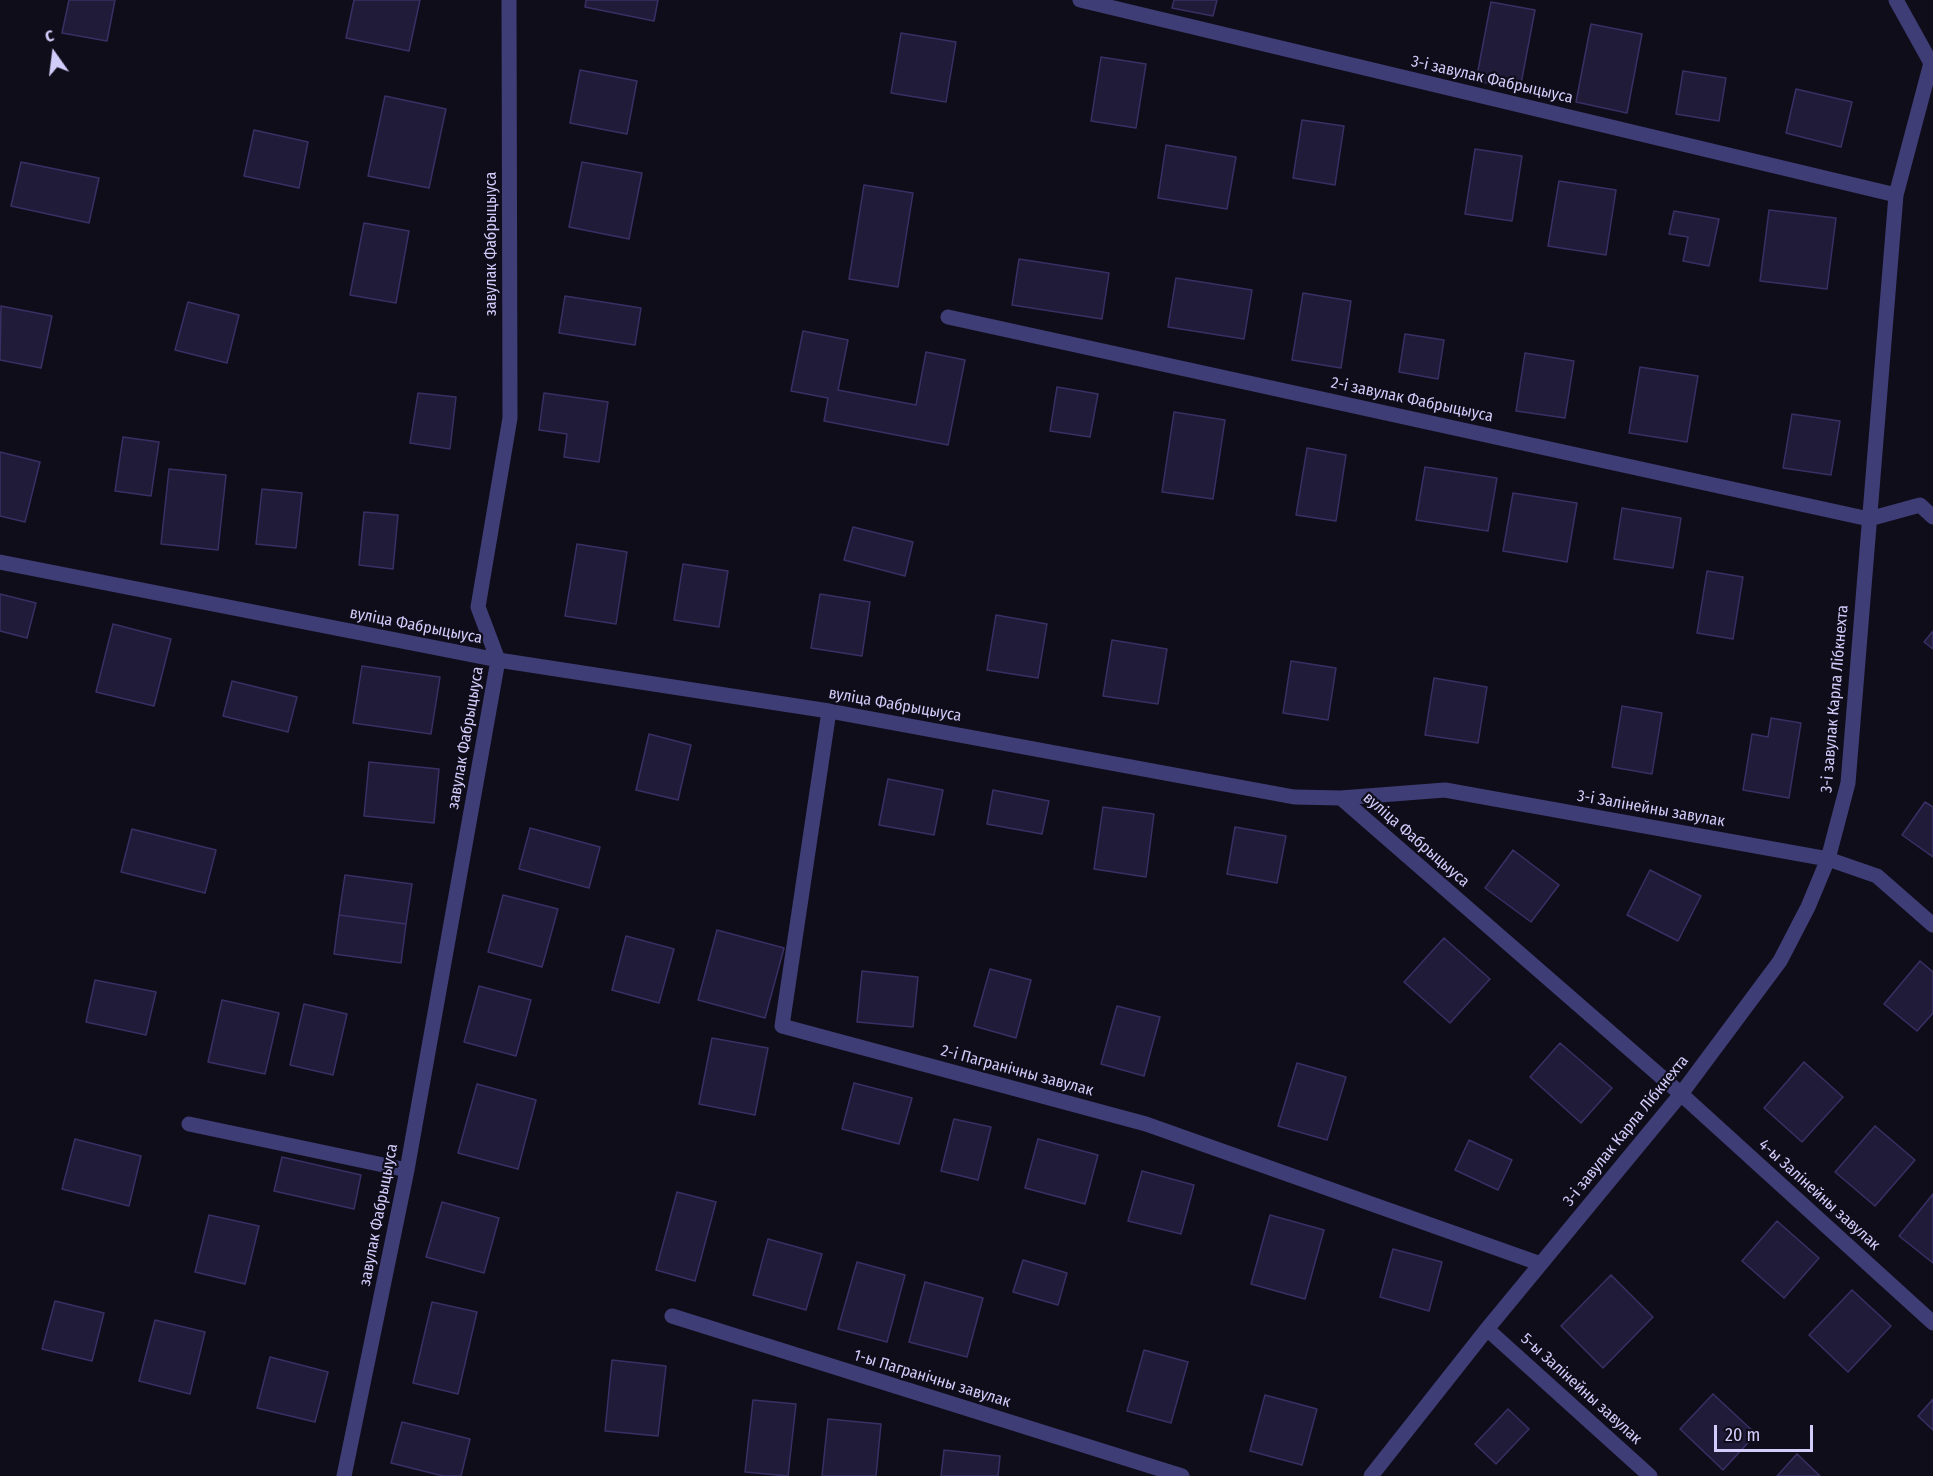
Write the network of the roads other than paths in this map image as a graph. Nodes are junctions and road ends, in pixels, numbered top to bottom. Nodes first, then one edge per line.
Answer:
1 (509, 0) edge
2 (1080, 0) edge
3 (1896, 0) edge
4 (1932, 64) edge
5 (1896, 195) junction
6 (948, 317) dead end
7 (1933, 517) edge
8 (1869, 519) junction
9 (0, 562) edge
10 (498, 660) junction
11 (829, 711) junction
12 (1341, 798) junction
13 (1828, 859) junction
14 (1933, 925) edge
15 (1681, 1094) junction
16 (189, 1124) dead end
17 (408, 1170) junction
18 (1541, 1264) junction
19 (672, 1316) dead end
20 (1933, 1323) edge
21 (1487, 1329) junction
22 (344, 1476) edge
23 (1182, 1476) edge
24 (1371, 1476) edge
25 (1650, 1476) edge

1 - 10 street, завулак Фабрыцыуса
2 - 5 street, 3-і завулак Фабрыцыуса
3 - 4 street, 3-і завулак Карла Лібкнехта
4 - 5 street, 3-і завулак Карла Лібкнехта
5 - 8 street, 3-і завулак Карла Лібкнехта
6 - 8 street, 2-і завулак Фабрыцыуса
7 - 8 street
8 - 13 street, 3-і завулак Карла Лібкнехта
9 - 10 street, вуліца Фабрыцыуса
10 - 11 street, вуліца Фабрыцыуса
10 - 17 street, завулак Фабрыцыуса
11 - 12 street, вуліца Фабрыцыуса
11 - 18 street, 2-і Пагранічны завулак
12 - 13 street, 3-і Залінейны завулак
12 - 15 street, вуліца Фабрыцыуса
13 - 14 street, 3-і Залінейны завулак
13 - 15 street, 3-і завулак Карла Лібкнехта
15 - 18 street, 3-і завулак Карла Лібкнехта
15 - 20 street, 4-ы Залінейны завулак
16 - 17 street
17 - 22 street, завулак Фабрыцыуса
18 - 21 street, 3-і завулак Карла Лібкнехта
19 - 23 street, 1-ы Пагранічны завулак
21 - 24 street, 3-і завулак Карла Лібкнехта
21 - 25 street, 5-ы Залінейны завулак

